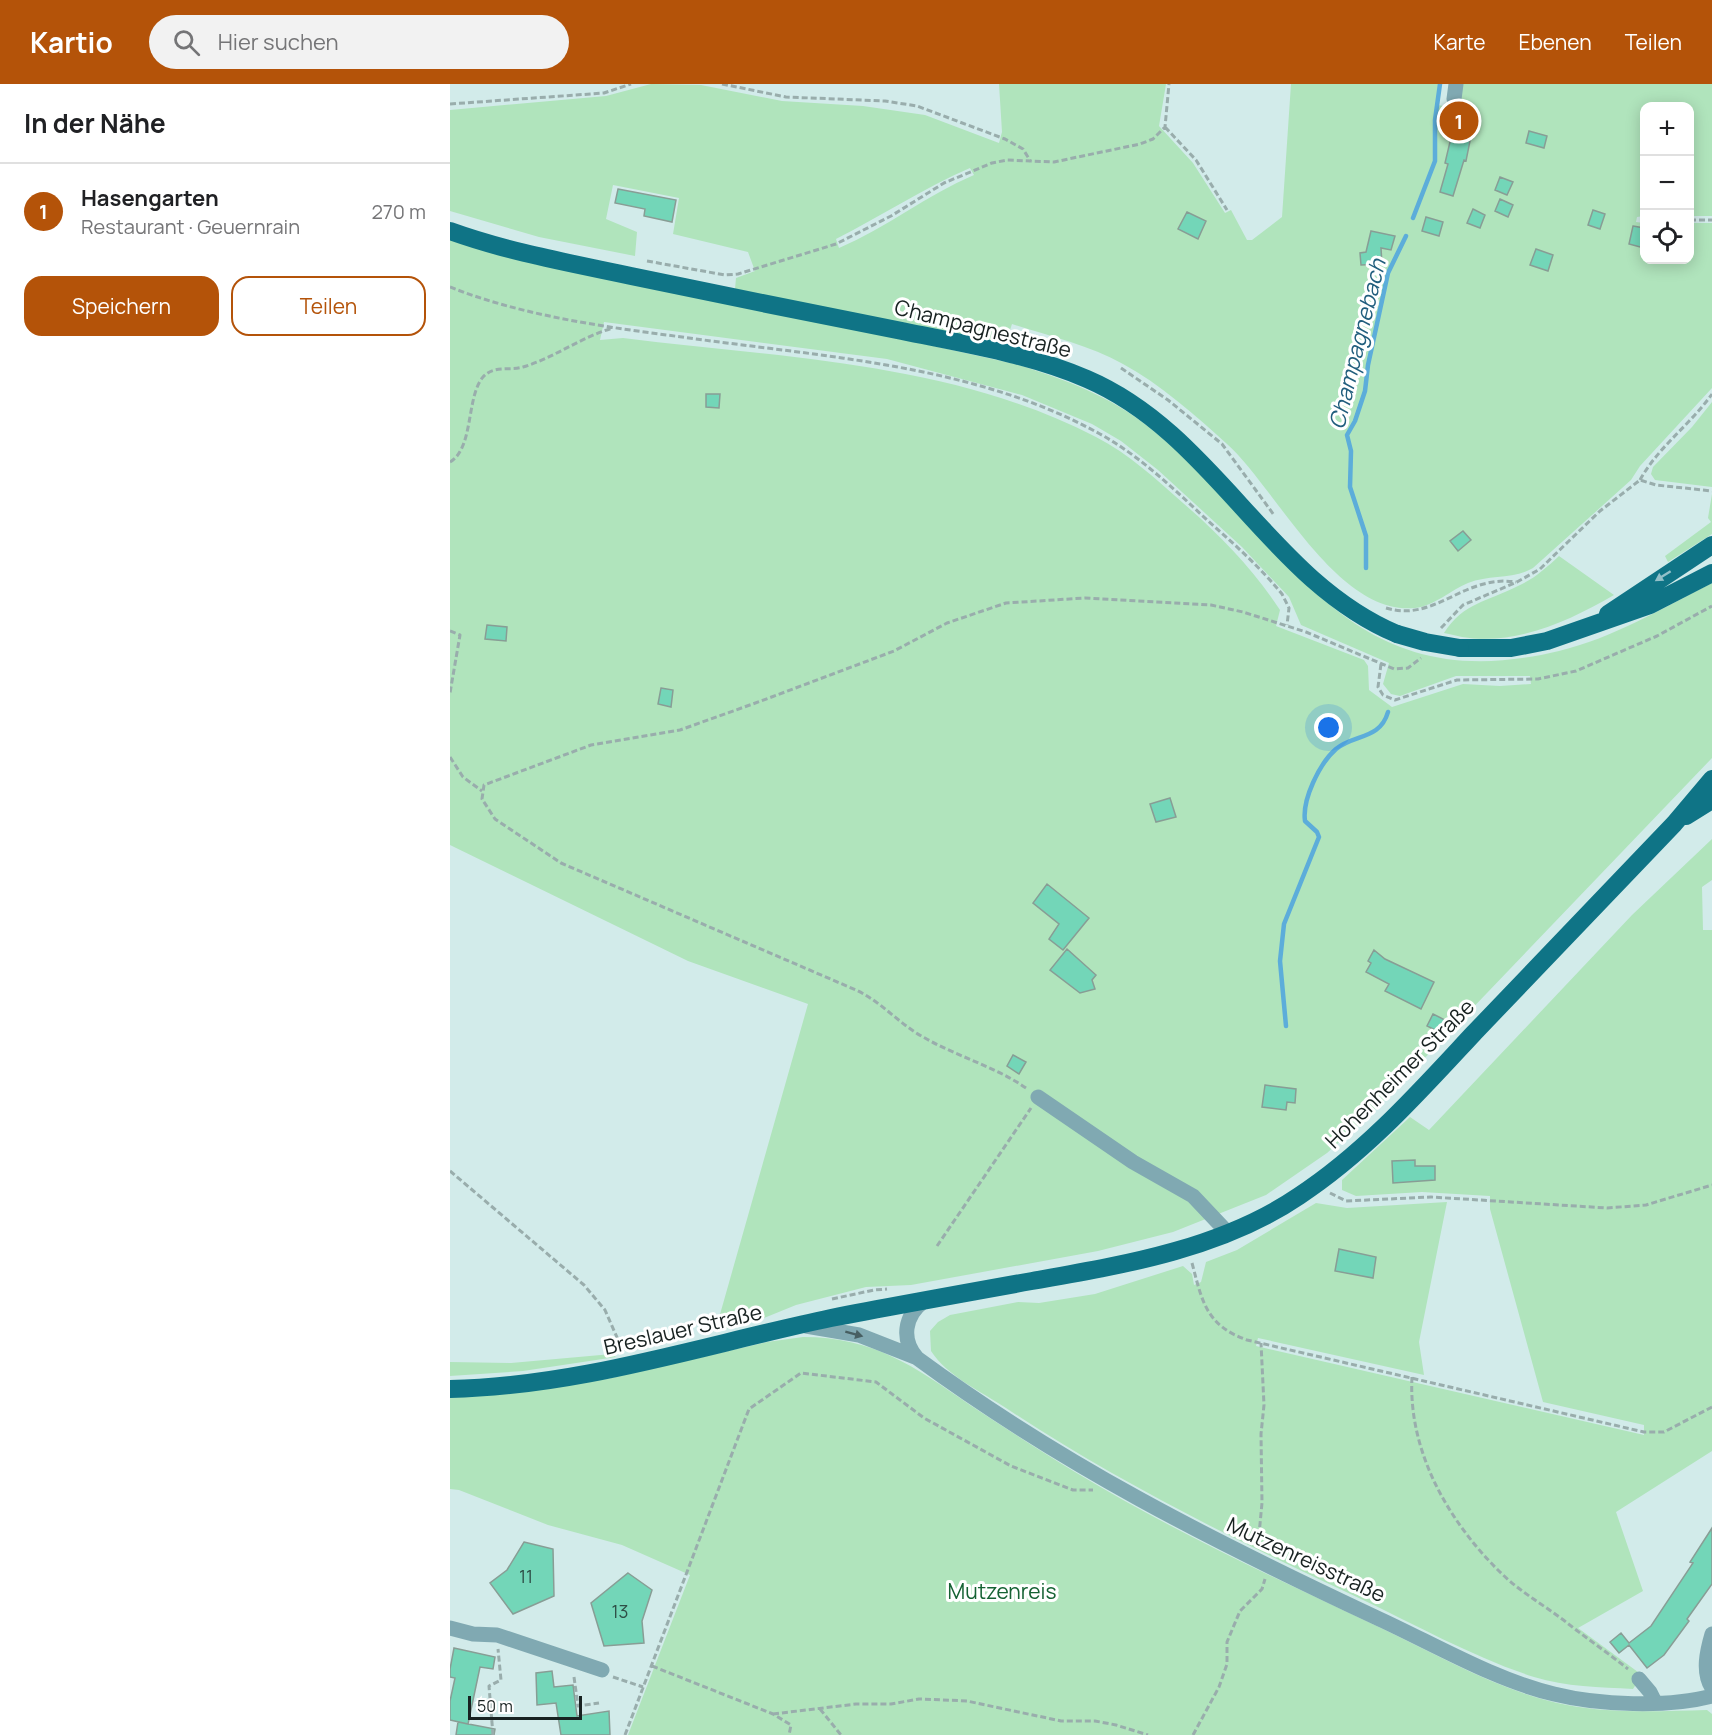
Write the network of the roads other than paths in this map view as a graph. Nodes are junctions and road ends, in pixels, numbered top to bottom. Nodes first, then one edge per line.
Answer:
1 (450, 231) edge
2 (1712, 545) edge
3 (1712, 573) edge
4 (1594, 624) junction
5 (1712, 779) edge
6 (1712, 800) edge
7 (1674, 824) junction
8 (1038, 1097) road end
9 (1227, 1232) junction
10 (924, 1301) junction
11 (796, 1326) junction
12 (917, 1358) junction
13 (450, 1389) edge
14 (450, 1628) edge
15 (1712, 1634) edge
16 (602, 1670) road end
17 (1639, 1679) road end
18 (1712, 1688) edge
19 (1712, 1696) edge
20 (1655, 1702) junction

1 - 4 main road, Champagnestraße, bridge
2 -> 4 main road, Champagnestraße
3 - 4 main road, Champagnestraße
5 - 7 main road, Hohenheimer Straße
6 - 7 main road, Hohenheimer Straße
7 - 9 main road, Hohenheimer Straße
8 - 9 street
9 - 10 main road, Hohenheimer Straße
10 - 11 main road, Breslauer Straße
10 - 12 street
11 -> 12 street, Mutzenreisstraße
11 - 13 main road, Breslauer Straße
12 - 20 street, Mutzenreisstraße
14 - 16 street
15 - 18 street
17 - 20 street
19 - 20 street, Mutzenreisstraße

